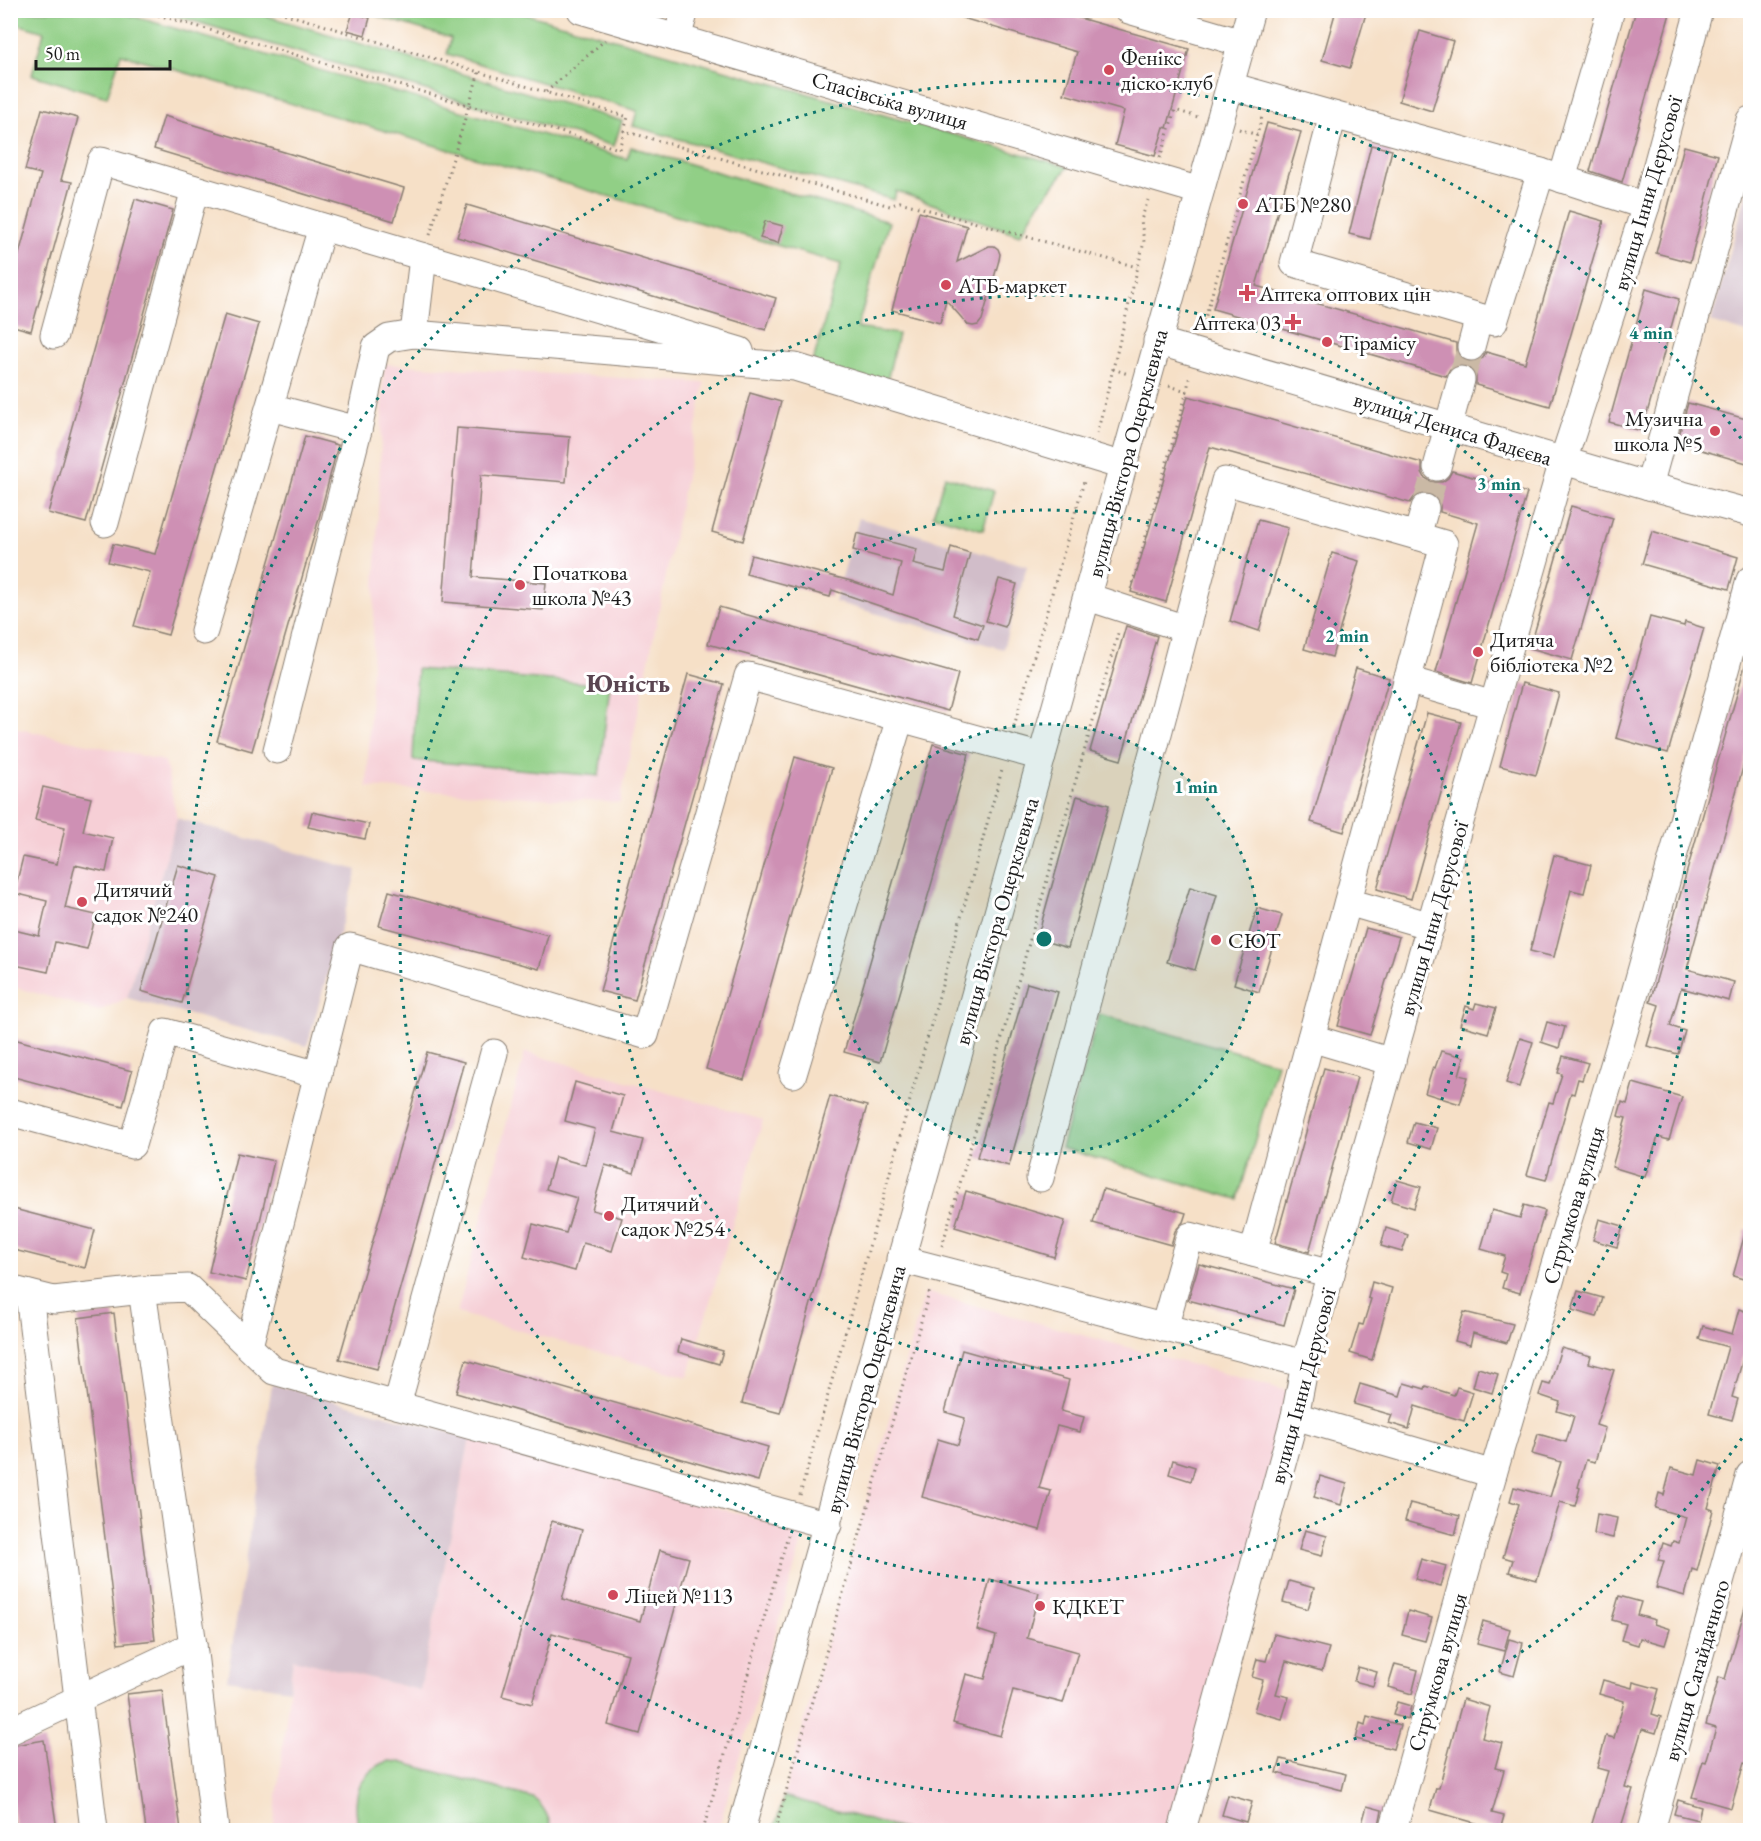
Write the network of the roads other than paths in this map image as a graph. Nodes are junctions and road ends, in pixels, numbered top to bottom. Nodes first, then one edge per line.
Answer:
1 (581, 10) edge
2 (685, 10) edge
3 (1129, 10) edge
4 (1251, 10) edge
5 (1611, 10) edge
6 (1699, 10) edge
7 (677, 38) junction
8 (1242, 43) junction
9 (1230, 86) junction
10 (1333, 115) junction
11 (1750, 120) edge
12 (1551, 175) junction
13 (195, 189) junction
14 (1200, 191) junction
15 (1646, 206) junction
16 (322, 227) junction
17 (423, 257) junction
18 (1479, 317) junction
19 (414, 334) junction
20 (54, 335) dead end
21 (1157, 341) junction
22 (1471, 347) tunnel mouth
23 (795, 368) junction
24 (1461, 381) tunnel mouth
25 (270, 407) junction
26 (1448, 427) junction
27 (358, 430) junction
28 (1563, 461) junction
29 (1123, 466) junction
30 (1437, 467) tunnel mouth
31 (1648, 486) junction
32 (1425, 508) tunnel mouth
33 (1750, 513) edge
34 (105, 523) dead end
35 (1417, 536) junction
36 (1750, 580) edge
37 (1088, 597) junction
38 (1186, 629) junction
39 (204, 631) dead end
40 (1407, 680) junction
41 (1493, 705) junction
42 (900, 718) junction
43 (276, 750) dead end
44 (1042, 757) junction
45 (1348, 903) junction
46 (1431, 926) junction
47 (1311, 1038) junction
48 (494, 1053) dead end
49 (1392, 1062) junction
50 (793, 1074) dead end
51 (318, 1075) junction
52 (10, 1112) edge
53 (1040, 1178) dead end
54 (1253, 1253) junction
55 (900, 1259) junction
56 (1331, 1274) junction
57 (142, 1290) junction
58 (20, 1291) edge
59 (1164, 1328) junction
60 (249, 1346) junction
61 (1305, 1364) junction
62 (397, 1405) junction
63 (1295, 1416) junction
64 (1493, 1474) junction
65 (1750, 1475) edge
66 (828, 1525) junction
67 (193, 1645) junction
68 (77, 1701) junction
69 (10, 1731) edge
70 (94, 1830) edge
71 (215, 1830) edge
72 (741, 1830) edge
73 (1182, 1830) edge
74 (1393, 1830) edge
75 (1651, 1830) edge

1 - 7 street, Спасівська вулиця
2 - 7 street
3 - 8 street
4 - 8 street, вулиця Віктора Оцерклевича
5 - 12 street
6 - 15 street, вулиця Інни Дерусової
7 - 14 street, Спасівська вулиця
8 - 9 street, вулиця Віктора Оцерклевича
9 - 10 street
9 - 14 street, вулиця Віктора Оцерклевича
10 - 12 street
10 - 18 street
11 - 31 street
12 - 15 street
12 - 18 street
13 - 16 street
13 - 20 street
13 - 34 street
14 - 21 street, вулиця Віктора Оцерклевича
15 - 28 street, вулиця Інни Дерусової
16 - 17 street
16 - 25 street
17 - 19 street
17 - 23 street
18 - 22 street
19 - 23 street
19 - 27 street
21 - 26 street, вулиця Дениса Фадєєва
21 - 29 street, вулиця Віктора Оцерклевича
23 - 29 street
24 - 26 street
25 - 27 street
25 - 39 street
26 - 28 street, вулиця Дениса Фадєєва
26 - 30 street
27 - 43 street
28 - 31 street, вулиця Дениса Фадєєва
28 - 41 street, вулиця Інни Дерусової
29 - 37 street, вулиця Віктора Оцерклевича
31 - 33 street, вулиця Дениса Фадєєва
32 - 35 street
35 - 38 street
35 - 40 street
36 - 64 street, Струмкова вулиця
37 - 38 street
37 - 44 street, вулиця Віктора Оцерклевича
38 - 53 street
40 - 41 street
40 - 45 street
41 - 46 street, вулиця Інни Дерусової
42 - 44 street
42 - 50 street
42 - 51 street
44 - 55 street, вулиця Віктора Оцерклевича
45 - 46 street
45 - 47 street
46 - 49 street, вулиця Інни Дерусової
47 - 49 street
47 - 54 street
48 - 62 street
49 - 56 street, вулиця Інни Дерусової
51 - 52 street
51 - 60 street
54 - 56 street
54 - 59 street
55 - 59 street
55 - 66 street, вулиця Віктора Оцерклевича
56 - 61 street, вулиця Інни Дерусової
57 - 58 street
57 - 60 street
57 - 67 street
58 - 68 street
59 - 61 street
60 - 62 street
61 - 63 street, вулиця Інни Дерусової
62 - 66 street
63 - 64 street
63 - 73 street, вулиця Інни Дерусової
64 - 74 street, Струмкова вулиця
65 - 75 street, вулиця Сагайдачного
66 - 72 street, вулиця Віктора Оцерклевича
67 - 68 street
67 - 71 street
68 - 69 street
68 - 70 street

